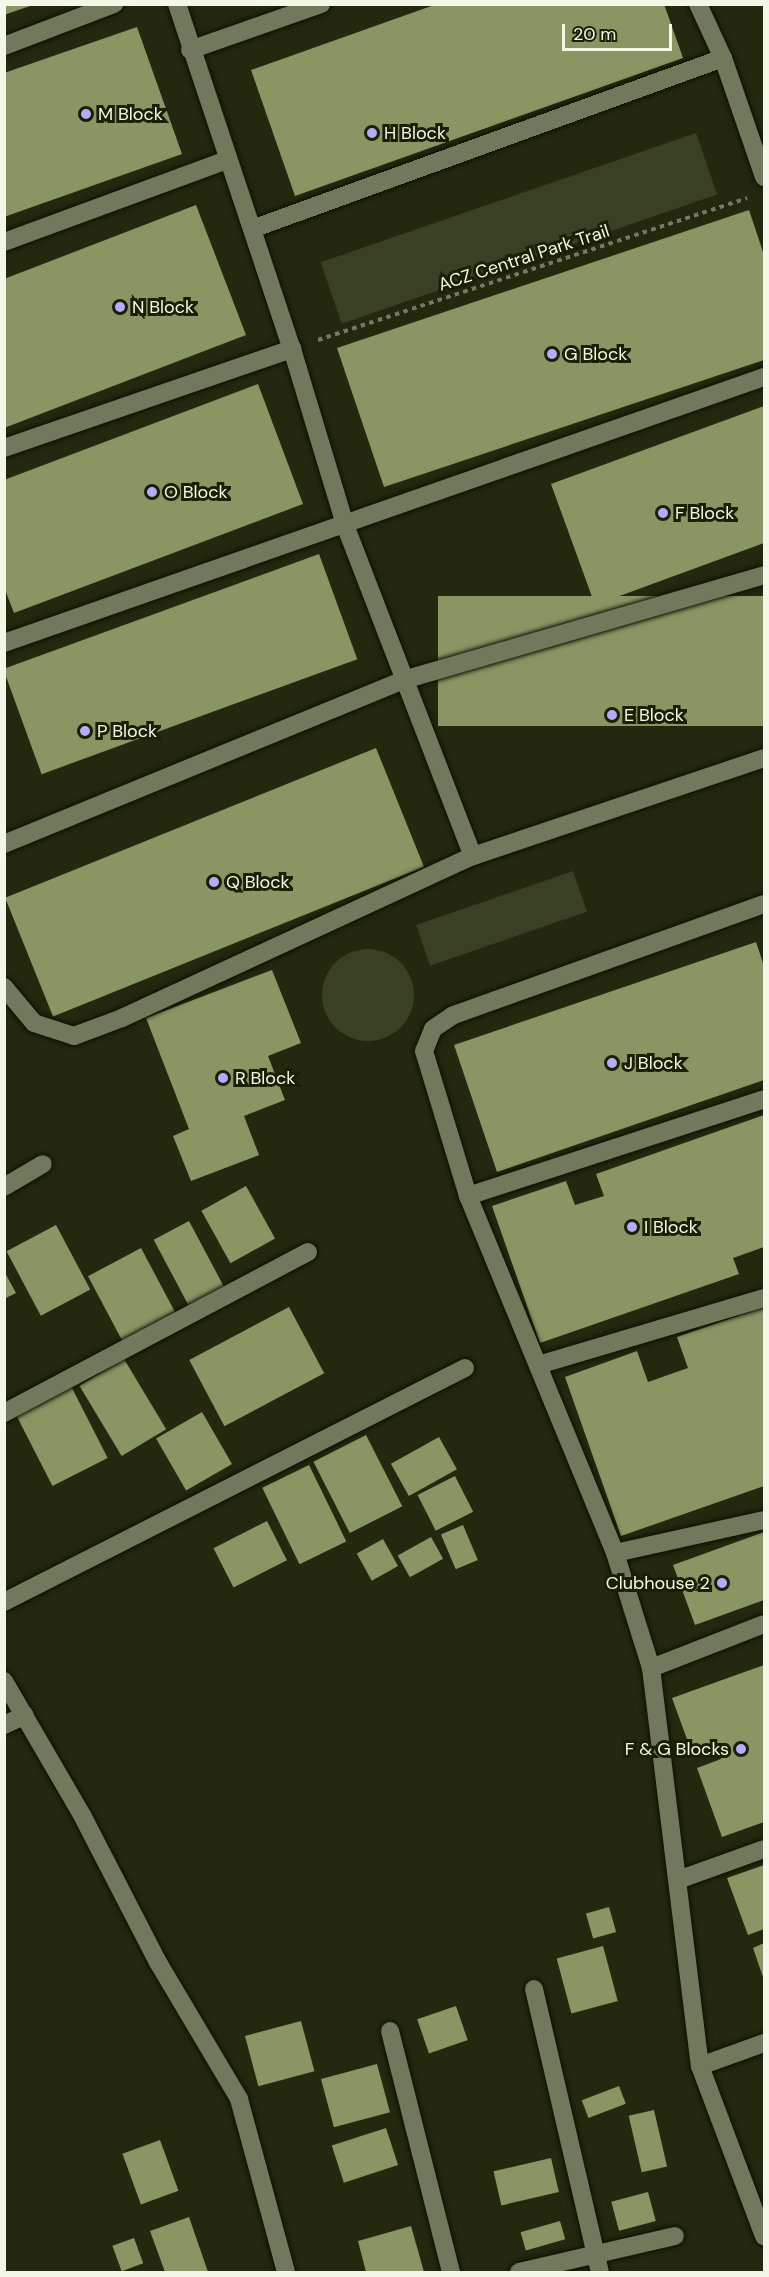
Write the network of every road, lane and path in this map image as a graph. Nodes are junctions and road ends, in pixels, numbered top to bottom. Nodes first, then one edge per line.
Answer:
1 (114, 4) edge
2 (177, 4) edge
3 (321, 4) edge
4 (698, 4) edge
5 (4, 46) edge
6 (190, 50) junction
7 (723, 58) junction
8 (227, 160) junction
9 (765, 177) edge
10 (753, 196) dead end
11 (252, 229) junction
12 (4, 242) edge
13 (292, 349) junction
14 (765, 377) edge
15 (4, 448) edge
16 (345, 525) junction
17 (765, 574) edge
18 (4, 643) edge
19 (407, 679) junction
20 (765, 758) edge
21 (4, 844) edge
22 (472, 856) junction
23 (765, 904) edge
24 (4, 987) edge
25 (765, 1099) edge
26 (43, 1164) dead end
27 (4, 1187) edge
28 (468, 1196) junction
29 (308, 1252) dead end
30 (765, 1298) edge
31 (538, 1365) junction
32 (465, 1368) dead end
33 (4, 1413) edge
34 (765, 1520) edge
35 (615, 1553) junction
36 (4, 1602) edge
37 (765, 1624) edge
38 (651, 1668) junction
39 (4, 1681) edge
40 (25, 1715) junction
41 (4, 1725) edge
42 (765, 1849) edge
43 (678, 1880) junction
44 (534, 1989) dead end
45 (390, 2031) dead end
46 (765, 2043) edge
47 (700, 2066) junction
48 (675, 2236) dead end
49 (765, 2236) edge
50 (598, 2264) edge
51 (286, 2272) edge
52 (451, 2272) edge
53 (519, 2272) edge

1 - 5 street
2 - 6 street
3 - 6 street
4 - 7 street
6 - 8 street
7 - 9 street
7 - 11 street
8 - 11 street
8 - 12 street
10 - 13 path, ACZ Central Park Trail
11 - 13 street
13 - 15 street
13 - 16 street
14 - 16 street
16 - 18 street
16 - 19 street
17 - 19 street
19 - 21 street
19 - 22 street
20 - 22 street
22 - 24 street
23 - 28 street
25 - 28 street
26 - 27 street
28 - 31 street
29 - 33 street
30 - 31 street
31 - 35 street
32 - 36 street
34 - 35 street
35 - 38 street
37 - 38 street
38 - 43 street
39 - 40 street
40 - 41 street
40 - 51 street
42 - 43 street
43 - 47 street
44 - 50 street
45 - 52 street
46 - 47 street
47 - 49 street
48 - 50 street
50 - 53 street

